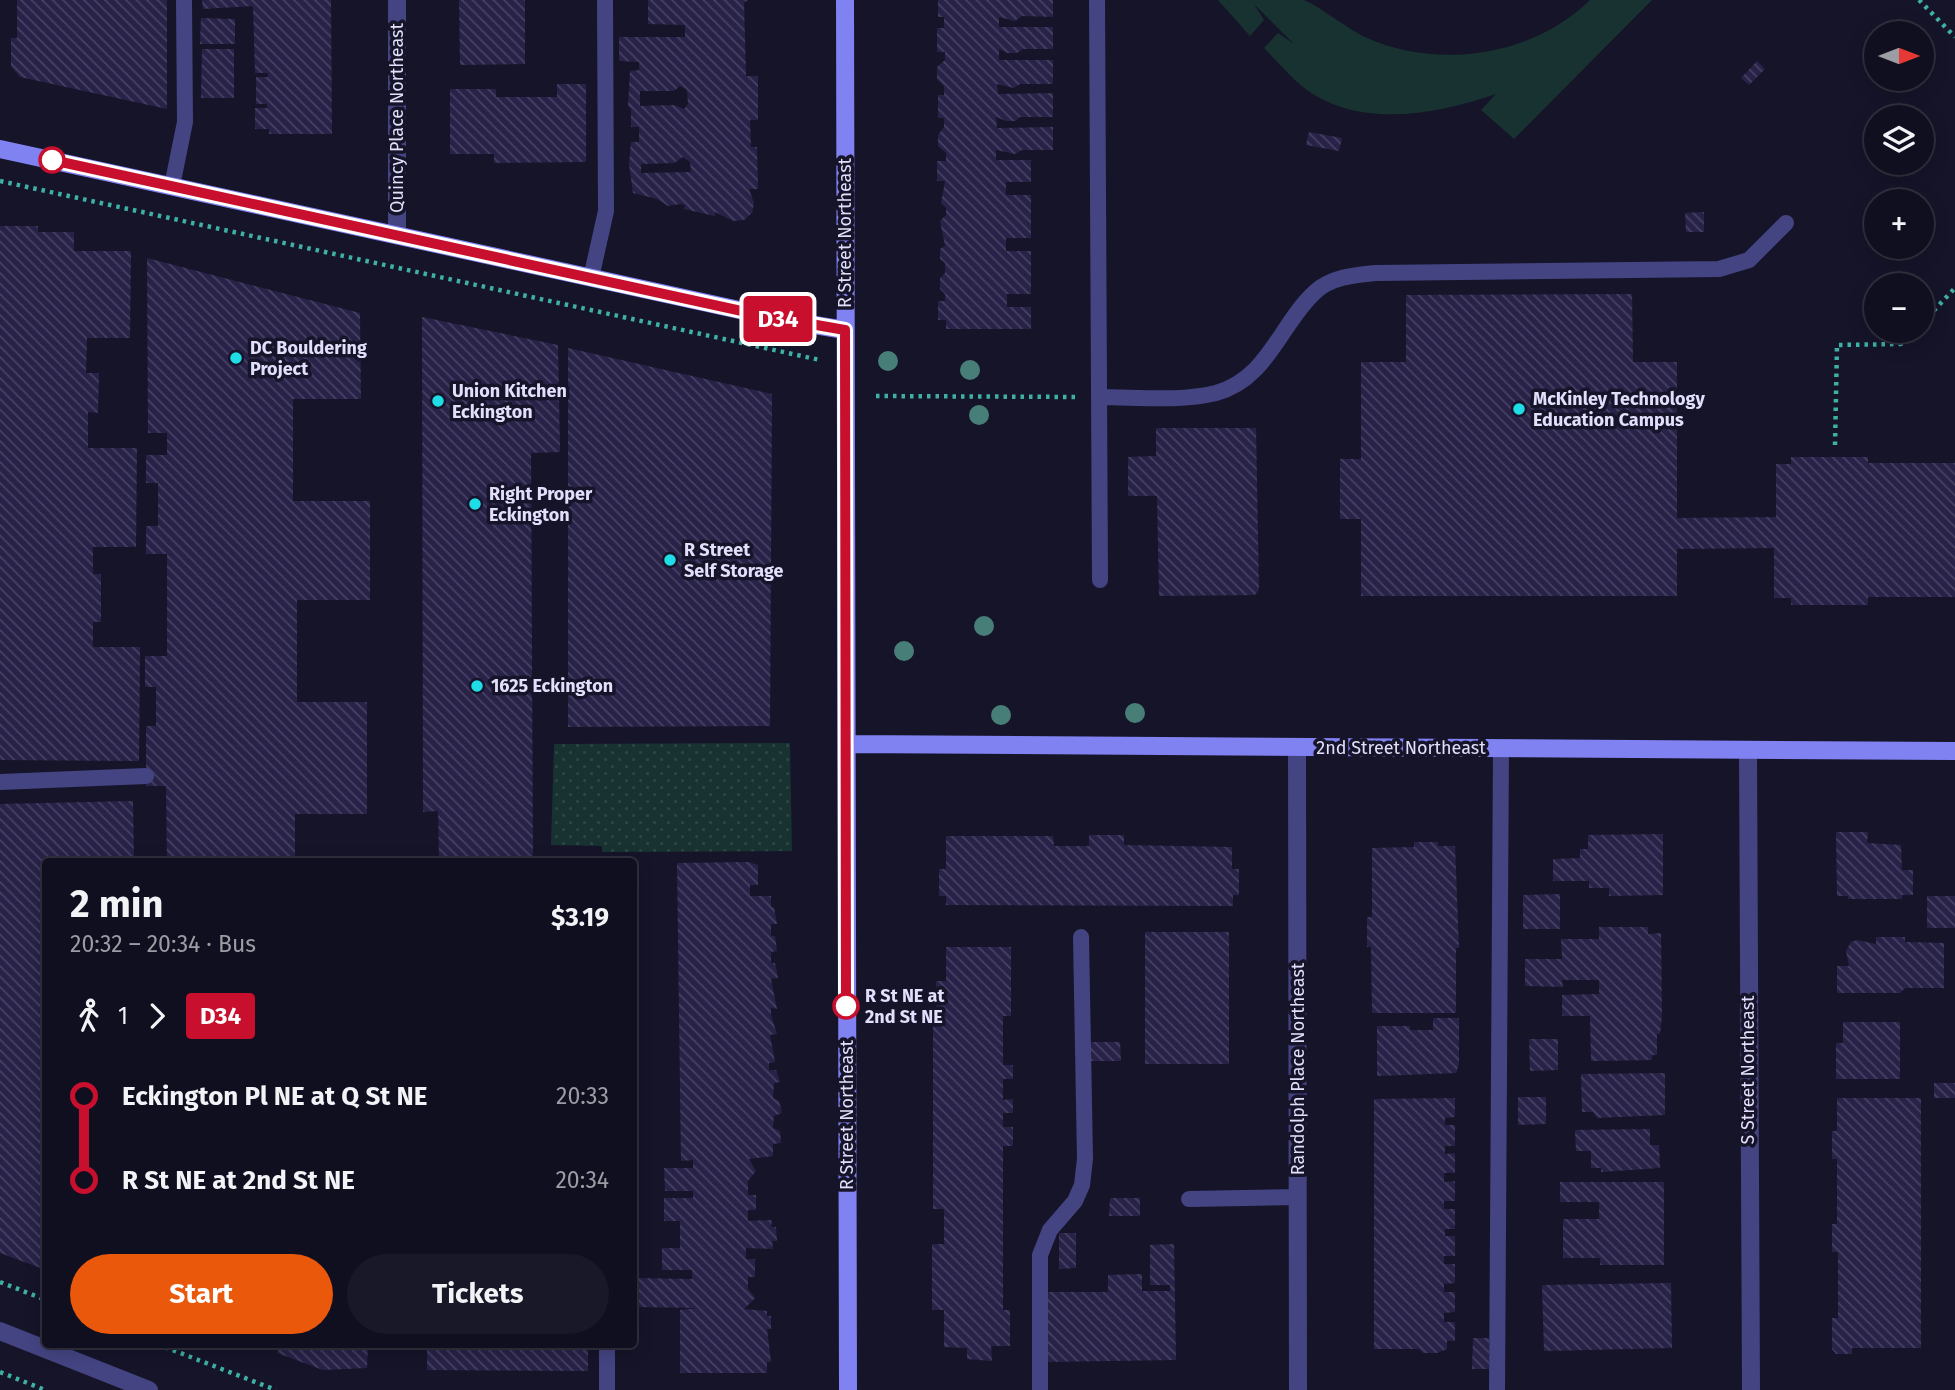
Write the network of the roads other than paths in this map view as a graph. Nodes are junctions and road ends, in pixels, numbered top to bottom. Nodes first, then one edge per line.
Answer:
1 (184, 0) edge
2 (397, 0) edge
3 (605, 0) edge
4 (845, 0) edge
5 (1097, 0) edge
6 (0, 149) edge
7 (172, 186) junction
8 (1786, 223) dead end
9 (397, 235) junction
10 (591, 278) junction
11 (845, 330) junction
12 (1099, 397) junction
13 (1100, 580) dead end
14 (848, 744) junction
15 (1297, 748) junction
16 (1501, 748) junction
17 (1748, 750) junction
18 (1955, 751) edge
19 (146, 776) dead end
20 (0, 782) edge
21 (1081, 937) dead end
22 (1298, 1197) junction
23 (1189, 1199) dead end
24 (0, 1331) edge
25 (42, 1348) edge
26 (43, 1348) edge
27 (607, 1348) edge
28 (149, 1390) edge
29 (607, 1390) edge
30 (848, 1390) edge
31 (1040, 1390) edge
32 (1298, 1390) edge
33 (1497, 1390) edge
34 (1751, 1390) edge

1 - 7 lane
2 - 9 street, Quincy Place Northeast
3 - 10 lane
4 - 11 street, R Street Northeast
5 - 12 lane
6 - 7 street
7 - 9 street
8 - 12 lane
9 - 10 street
10 - 11 street
11 - 14 street, R Street Northeast
12 - 13 lane
14 - 15 street, 2nd Street Northeast
14 - 30 street, R Street Northeast
15 - 16 street, 2nd Street Northeast
15 - 22 street, Randolph Place Northeast
16 - 17 street, 2nd Street Northeast
16 - 33 lane
17 - 18 street, 2nd Street Northeast
17 - 34 street, S Street Northeast
19 - 20 lane
21 - 31 lane
22 - 23 lane
22 - 32 street, Randolph Place Northeast
24 - 25 street
26 - 28 street
27 - 29 lane

